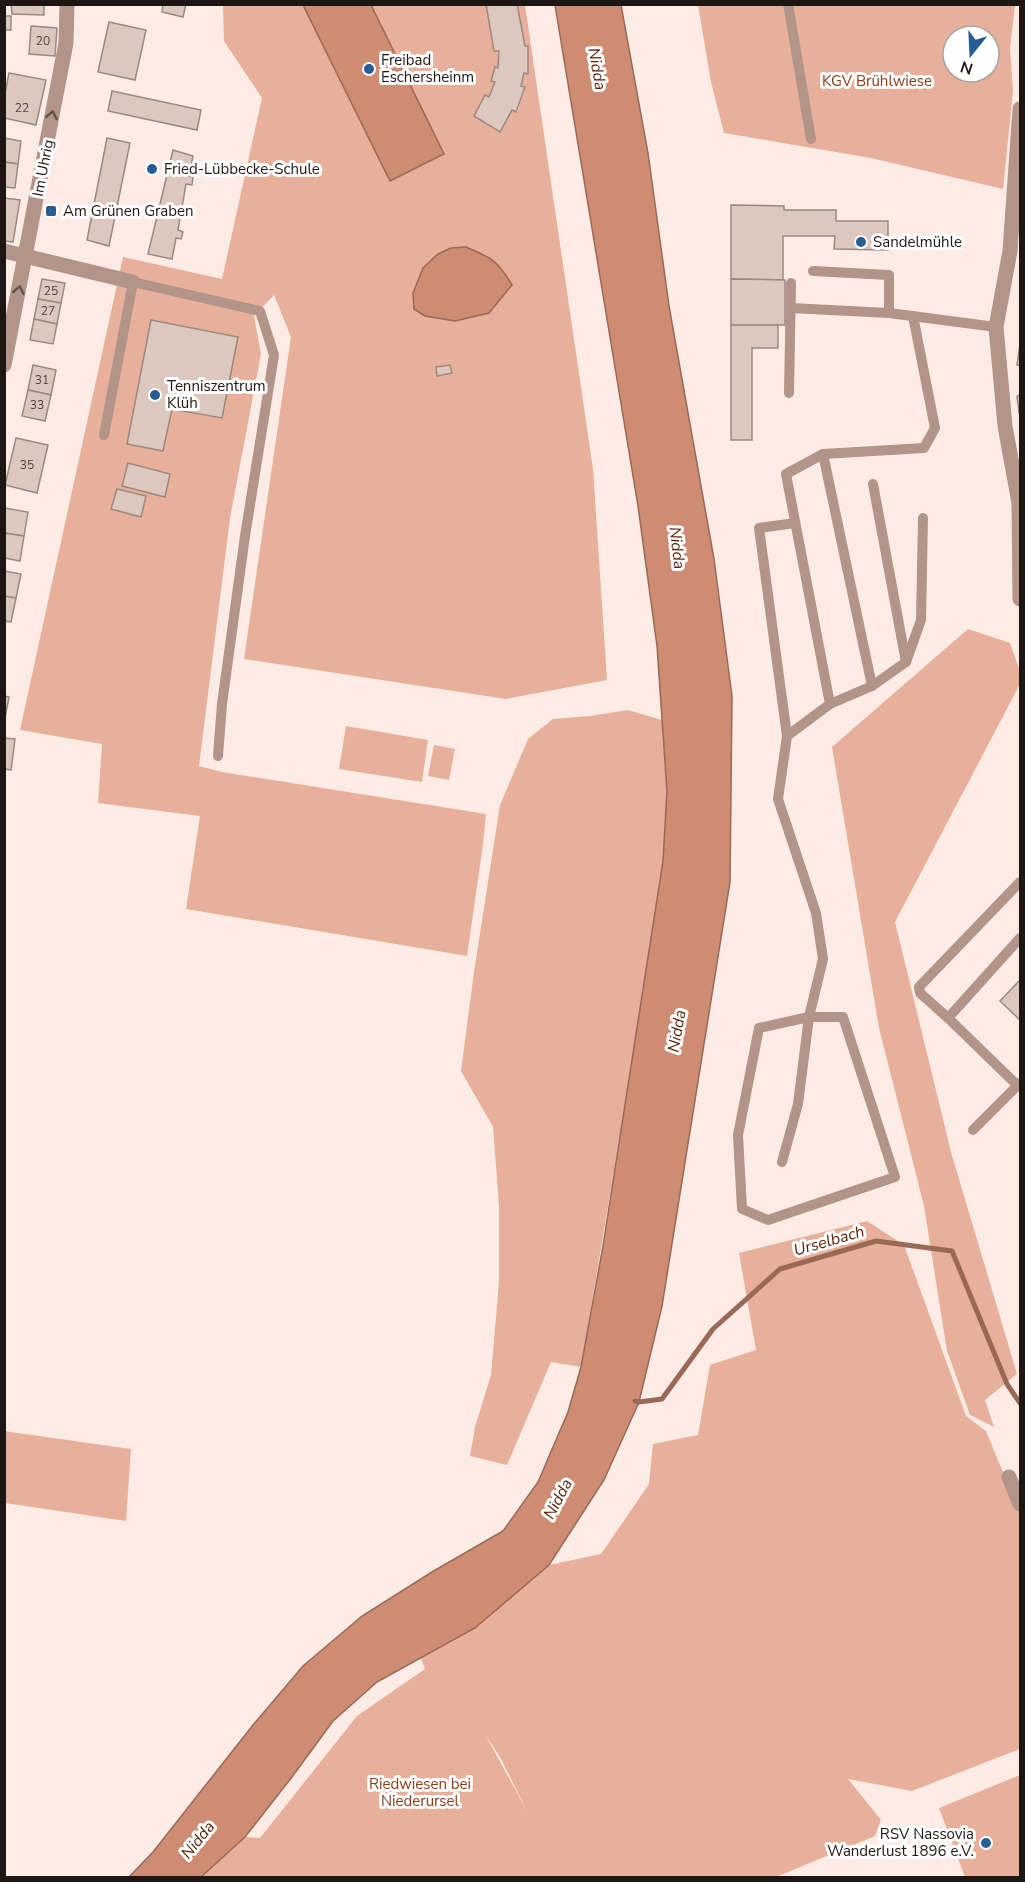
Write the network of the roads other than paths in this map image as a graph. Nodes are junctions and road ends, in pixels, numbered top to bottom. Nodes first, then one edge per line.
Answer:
1 (67, 4) edge
2 (788, 4) edge
3 (1020, 109) edge
4 (811, 139) dead end
5 (4, 251) edge
6 (26, 255) junction
7 (813, 271) dead end
8 (133, 282) junction
9 (791, 283) dead end
10 (791, 308) junction
11 (889, 313) junction
12 (913, 316) junction
13 (996, 327) junction
14 (4, 366) edge
15 (789, 393) dead end
16 (104, 435) dead end
17 (823, 454) junction
18 (873, 484) dead end
19 (923, 518) dead end
20 (795, 523) junction
21 (1020, 599) edge
22 (906, 662) junction
23 (872, 686) junction
24 (830, 704) junction
25 (787, 736) junction
26 (218, 756) dead end
27 (1020, 882) edge
28 (1020, 938) edge
29 (809, 1017) junction
30 (948, 1017) junction
31 (1019, 1084) edge
32 (973, 1130) dead end
33 (782, 1162) dead end
34 (1009, 1477) dead end
35 (1020, 1504) edge

6 -> 1 street, Im Uhrig
2 - 4 lane
3 - 13 street
5 - 6 street
6 - 8 street
14 -> 6 street, Im Uhrig
7 - 11 lane
8 - 16 lane
8 - 26 lane
9 - 10 lane
10 - 11 lane
10 - 15 lane
11 - 12 lane
12 - 13 lane
12 - 17 lane
13 - 21 street
17 - 20 lane
17 - 23 lane
18 - 22 lane
19 - 22 lane
20 - 24 lane
20 - 25 lane
22 - 23 lane
23 - 24 lane
24 - 25 lane
25 - 29 lane
27 - 30 lane
28 - 30 lane
29 - 29 lane
29 - 33 lane
30 - 31 lane
31 - 32 lane
34 - 35 street

